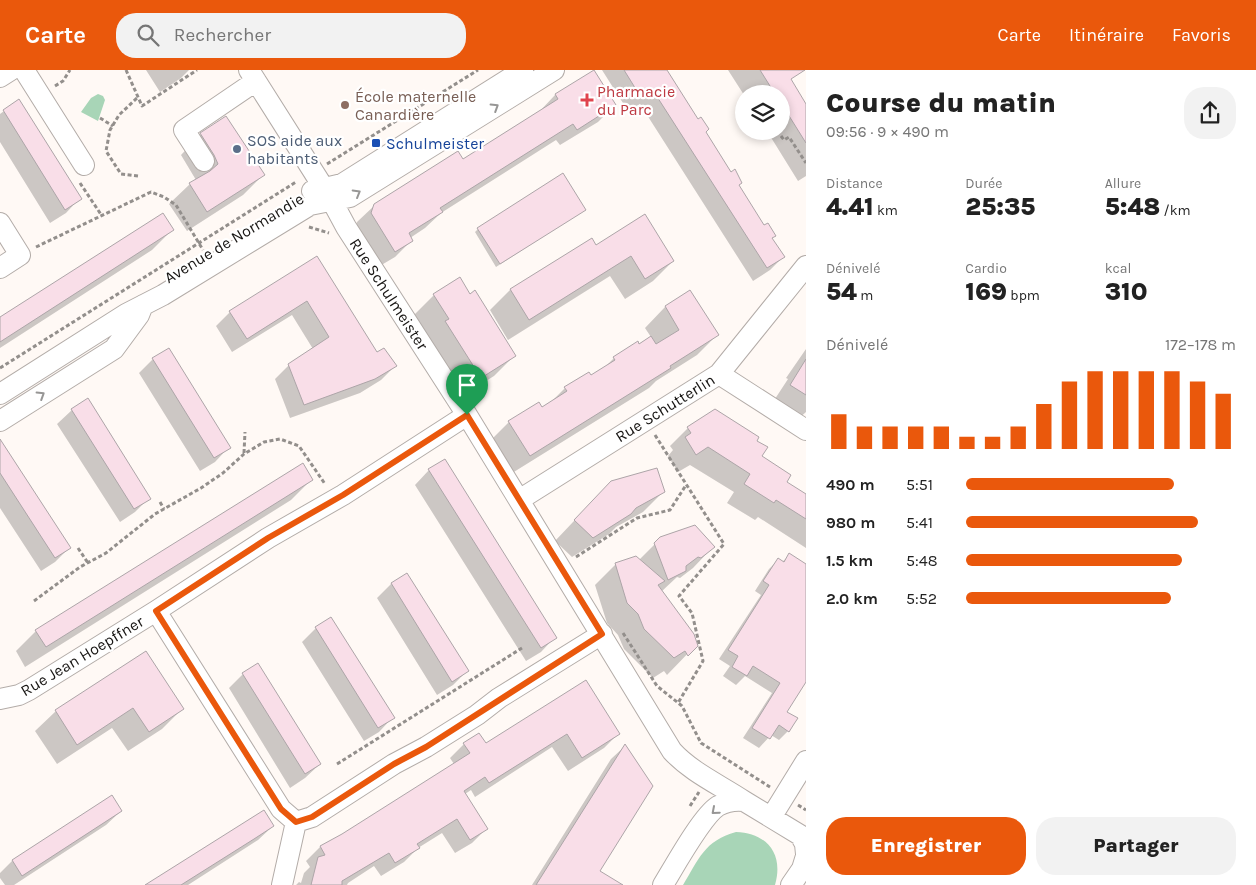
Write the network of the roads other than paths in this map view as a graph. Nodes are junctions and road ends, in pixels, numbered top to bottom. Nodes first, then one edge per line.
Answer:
1 (11, 70) edge
2 (24, 70) edge
3 (524, 70) edge
4 (554, 70) edge
5 (252, 75) edge
6 (0, 77) edge
7 (204, 161) dead end
8 (84, 165) dead end
9 (328, 194) junction
10 (0, 223) edge
11 (806, 266) edge
12 (0, 268) edge
13 (143, 305) junction
14 (719, 374) junction
15 (0, 384) edge
16 (0, 394) edge
17 (467, 415) junction
18 (0, 421) edge
19 (806, 430) edge
20 (519, 500) junction
21 (156, 611) junction
22 (602, 634) junction
23 (0, 699) edge
24 (806, 761) edge
25 (744, 801) junction
26 (772, 816) junction
27 (296, 822) junction
28 (806, 855) edge
29 (282, 885) edge
30 (663, 885) edge
31 (791, 885) edge

1 - 6 street
2 - 8 street
3 - 9 street, Avenue de Normandie
9 -> 4 street, Avenue de Normandie
5 - 7 street
5 - 9 street, Rue Schulmeister
9 - 13 street, Avenue de Normandie
9 - 15 street, Avenue de Normandie
9 - 17 street, Rue Schulmeister
10 - 12 street
11 - 14 street, Rue Schutterlin
13 - 16 street, Avenue de Normandie
18 -> 13 street
14 - 19 street
14 - 20 street, Rue Schutterlin
17 - 20 street, Rue Schulmeister
17 - 21 street, Rue Jean Hoepffner
20 - 22 street, Rue Schulmeister
21 - 23 street, Rue Jean Hoepffner
21 - 27 street
22 - 25 street, Rue Schulmeister
22 - 27 street
24 - 26 street
25 - 26 street, Rue Schulmeister
25 -> 30 street
26 - 28 street, Rue Schulmeister
27 - 29 street
28 - 31 street

